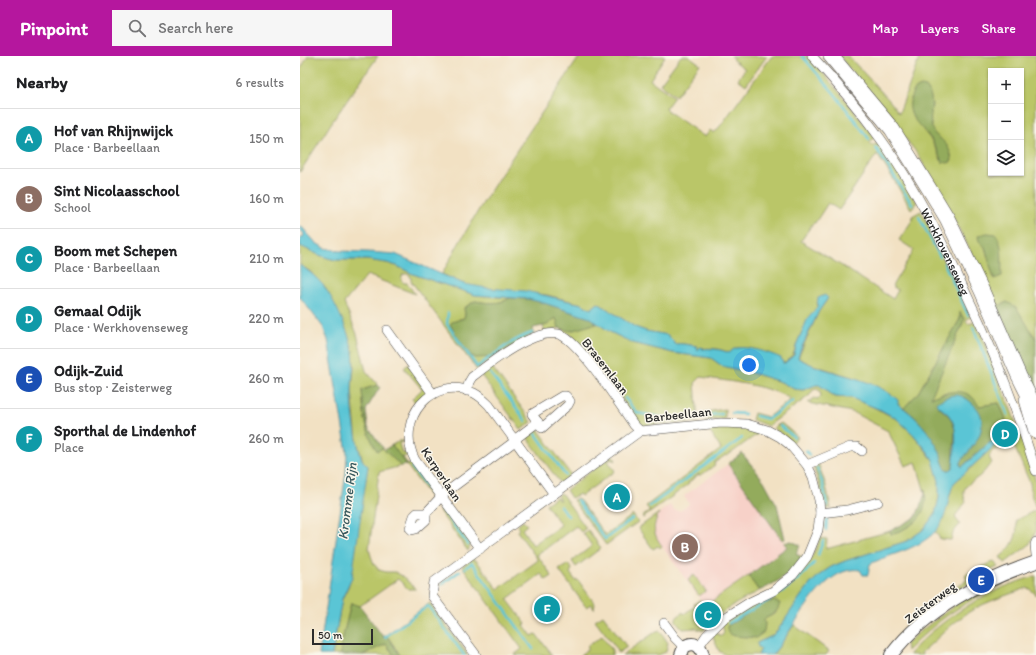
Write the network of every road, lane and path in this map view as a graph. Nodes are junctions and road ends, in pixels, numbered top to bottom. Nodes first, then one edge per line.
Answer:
1 (812, 56) edge
2 (832, 56) edge
3 (387, 330) dead end
4 (1019, 376) junction
5 (467, 391) junction
6 (433, 394) junction
7 (1036, 410) edge
8 (538, 422) dead end
9 (640, 431) junction
10 (1036, 431) edge
11 (515, 441) junction
12 (862, 451) dead end
13 (807, 465) junction
14 (1036, 471) edge
15 (554, 494) junction
16 (441, 496) junction
17 (878, 502) dead end
18 (426, 513) dead end
19 (820, 513) junction
20 (1036, 542) edge
21 (480, 549) junction
22 (1036, 555) edge
23 (1036, 562) edge
24 (664, 622) dead end
25 (701, 650) edge
26 (683, 651) edge
27 (476, 655) edge
28 (891, 655) edge

1 - 14 street, Werkhovenseweg
2 - 4 main road, Werkhovenseweg
3 - 6 street
4 - 7 main road, Werkhovenseweg
4 - 10 main road, Werkhovenseweg
5 - 6 street, Karperlaan
5 - 9 street, Brasemlaan
5 - 11 street, Karperlaan
6 - 16 street, Karperlaan
8 - 11 street
9 - 13 street, Barbeellaan
9 - 15 street, Barbeellaan
11 - 15 street, Karperlaan
11 - 16 street
12 - 13 street
13 - 19 street, Barbeellaan
15 - 21 street, Barbeellaan
16 - 18 street
16 - 21 street, Karperlaan
17 - 19 street
19 - 25 street, Barbeellaan
20 - 22 street
21 - 27 street, Barbeellaan
23 - 28 street, Zeisterweg
24 - 26 street
25 - 26 street

